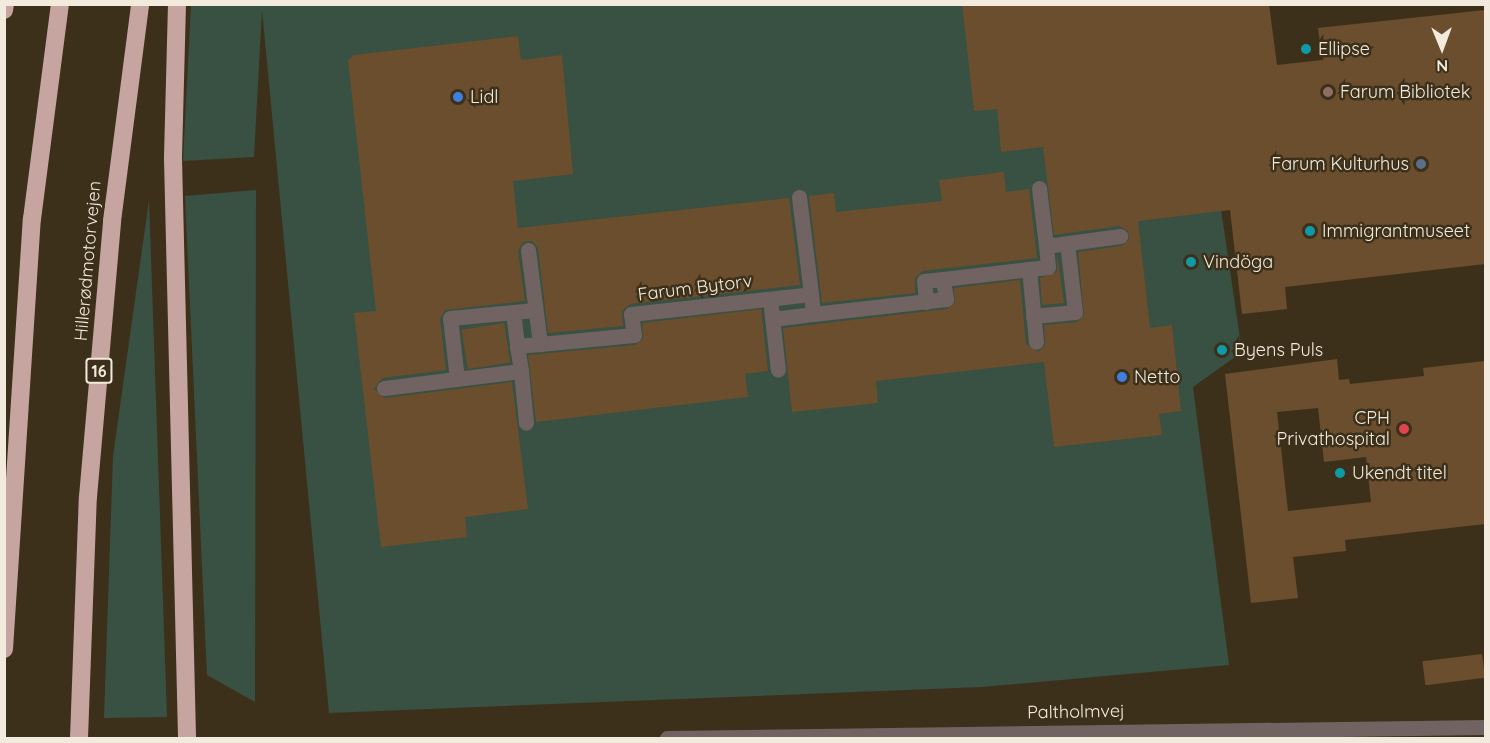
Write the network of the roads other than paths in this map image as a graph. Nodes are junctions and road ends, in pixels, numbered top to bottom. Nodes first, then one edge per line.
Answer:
1 (5, 4) edge
2 (60, 4) edge
3 (140, 4) edge
4 (177, 4) edge
5 (4, 10) edge
6 (1040, 188) dead end
7 (799, 197) dead end
8 (1120, 236) dead end
9 (1067, 243) junction
10 (1046, 246) junction
11 (528, 249) dead end
12 (1070, 265) junction
13 (1048, 267) junction
14 (1029, 269) junction
15 (811, 294) junction
16 (770, 299) junction
17 (535, 310) junction
18 (513, 312) junction
19 (813, 314) junction
20 (1034, 316) junction
21 (772, 319) junction
22 (1036, 342) dead end
23 (540, 344) junction
24 (517, 346) junction
25 (778, 370) dead end
26 (520, 371) junction
27 (457, 379) junction
28 (384, 388) dead end
29 (526, 423) dead end
30 (4, 649) edge
31 (1485, 728) edge
32 (79, 738) edge
33 (187, 738) edge
34 (667, 738) edge

1 - 5 highway
2 - 30 highway
3 - 32 highway, Hillerødmotorvejen / 16
4 - 33 highway
6 - 10 street
7 - 15 street
8 - 9 street
9 - 10 street
9 - 12 street
10 - 13 street
11 - 17 street
12 - 13 street
12 - 20 street
13 - 14 street
14 - 19 street
14 - 20 street
15 - 16 street, Farum Bytorv
15 - 19 street
16 - 21 street, Farum Bytorv
16 - 23 street, Farum Bytorv
17 - 18 street
17 - 23 street
18 - 24 street
18 - 27 street
19 - 21 street
20 - 22 street
21 - 25 street, Farum Bytorv
23 - 24 street, Farum Bytorv
24 - 26 street
26 - 27 street
26 - 29 street
27 - 28 street
31 - 34 street, Paltholmvej

